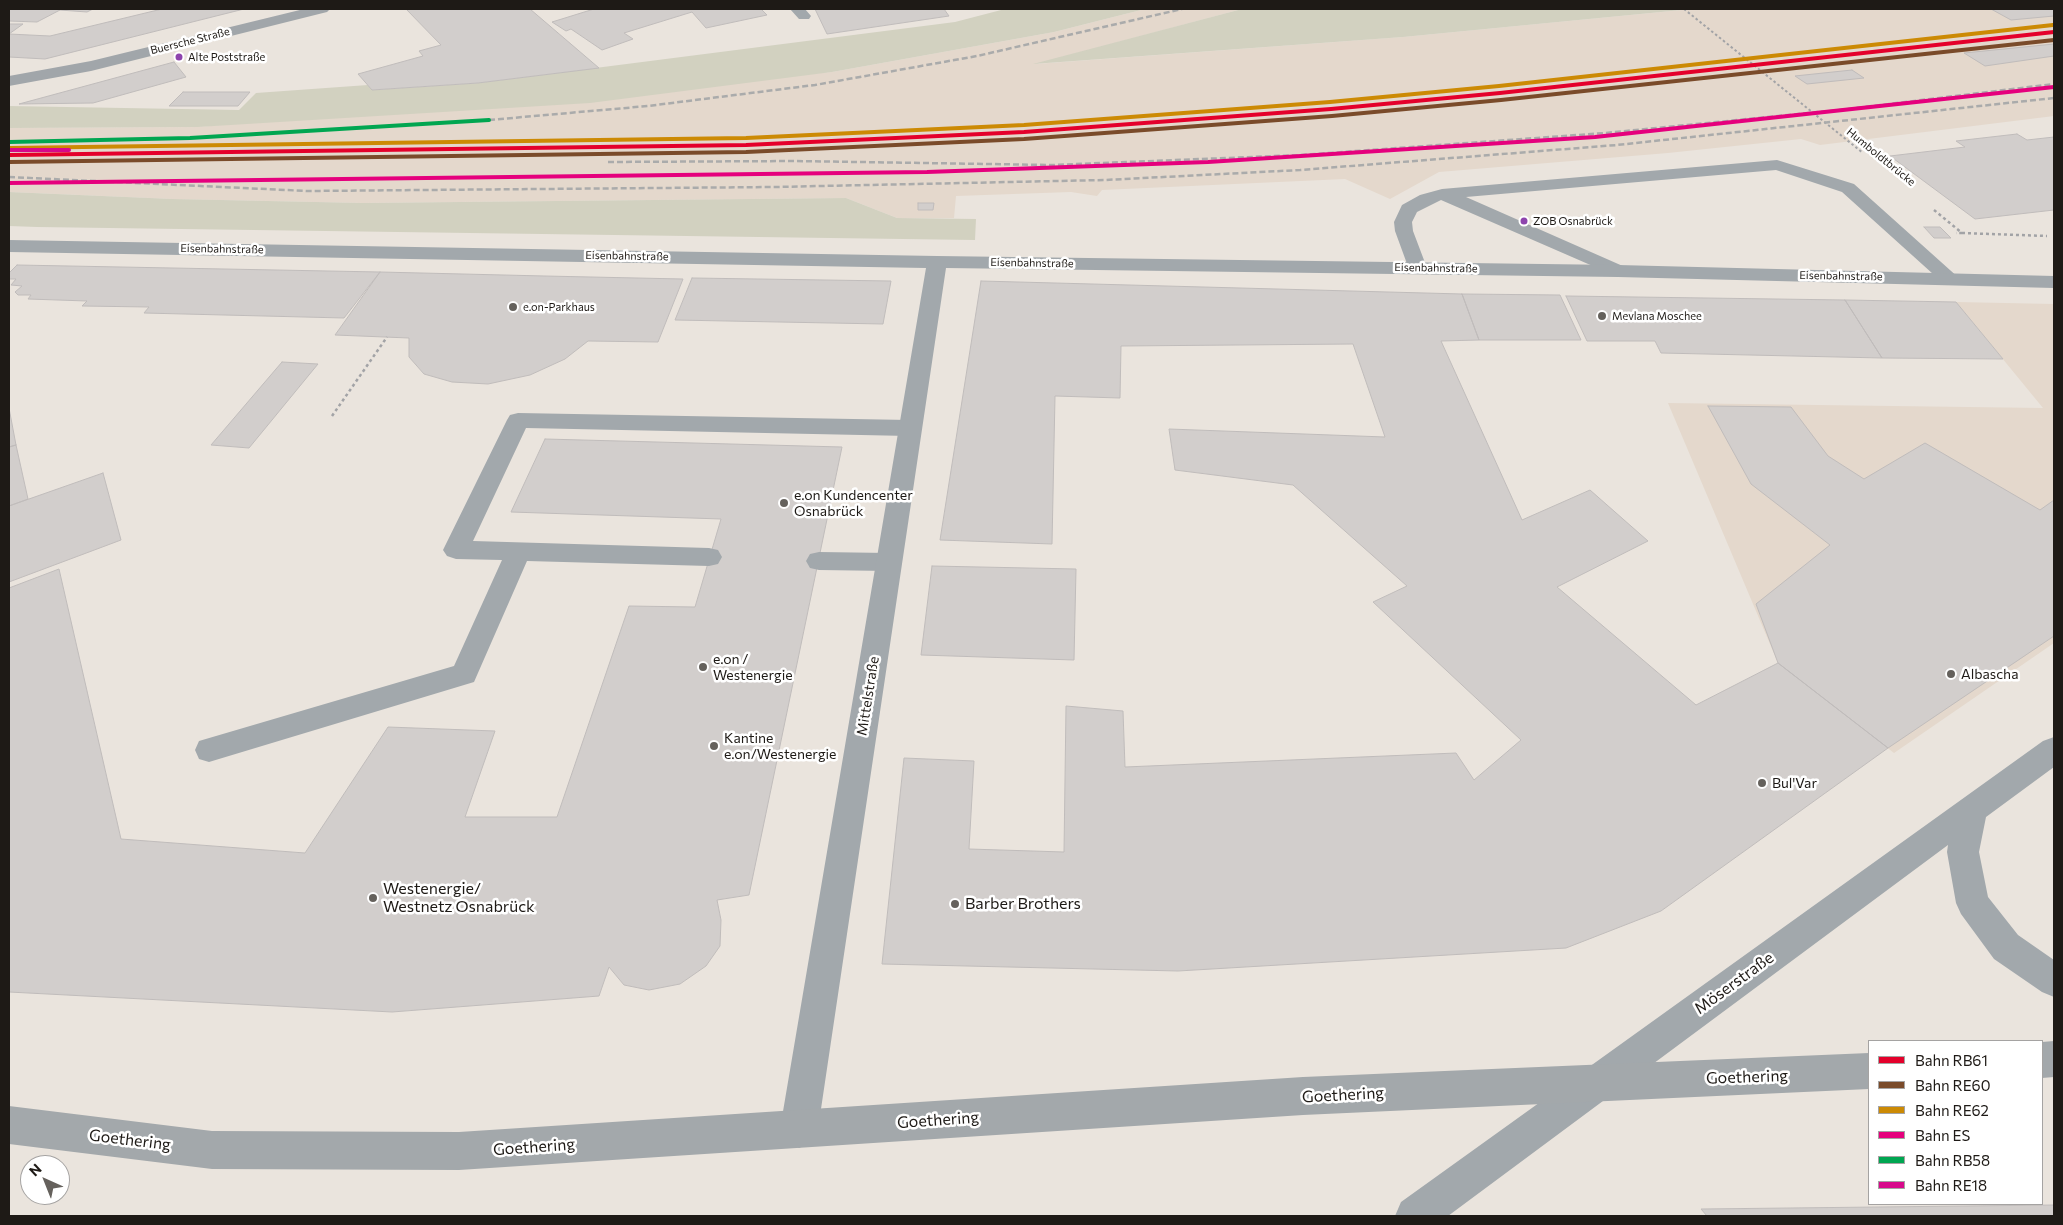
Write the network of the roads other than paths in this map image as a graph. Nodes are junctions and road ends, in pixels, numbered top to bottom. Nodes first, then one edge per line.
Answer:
1 (322, 9) edge
2 (9, 73) edge
3 (59, 73) junction
4 (9, 81) edge
5 (1442, 194) junction
6 (9, 246) edge
7 (937, 262) junction
8 (1417, 268) junction
9 (1618, 271) junction
10 (1950, 279) junction
11 (2054, 282) edge
12 (910, 428) junction
13 (518, 552) junction
14 (709, 557) dead end
15 (819, 561) dead end
16 (889, 562) junction
17 (209, 750) dead end
18 (2054, 750) edge
19 (1972, 810) junction
20 (2054, 980) edge
21 (1868, 1072) edge
22 (1596, 1083) junction
23 (9, 1125) edge
24 (799, 1129) junction
25 (1415, 1216) edge

1 - 3 main road, Buersche Straße
2 - 3 main road, Buersche Straße
3 - 4 main road, Buersche Straße
5 - 8 lane
5 - 9 lane
5 - 10 lane
6 - 7 street, Eisenbahnstraße
7 - 8 street, Eisenbahnstraße
7 - 12 street, Mittelstraße
8 - 9 street, Eisenbahnstraße
9 - 10 street, Eisenbahnstraße
10 - 11 street, Eisenbahnstraße
12 - 13 lane
12 - 16 street, Mittelstraße
13 - 14 lane
13 - 17 lane
15 - 16 lane
16 - 24 street, Mittelstraße
18 - 19 street, Möserstraße
19 - 20 street
19 - 22 street, Möserstraße
21 - 22 main road, Goethering
22 - 24 main road, Goethering
22 - 25 street, Möserstraße
23 - 24 main road, Goethering

